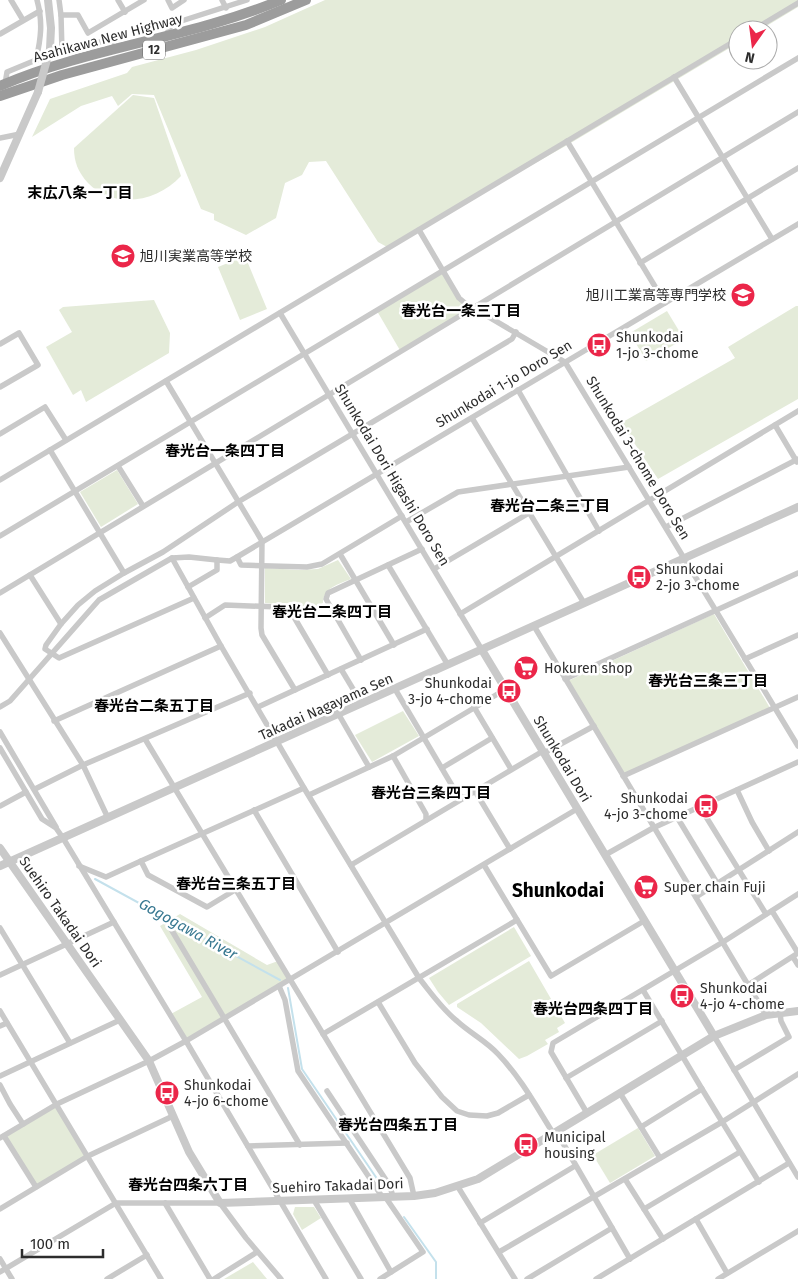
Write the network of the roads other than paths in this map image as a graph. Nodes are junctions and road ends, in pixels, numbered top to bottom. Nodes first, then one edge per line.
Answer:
1 (11, 0) edge
2 (37, 0) edge
3 (48, 0) edge
4 (59, 0) edge
5 (118, 0) edge
6 (144, 0) edge
7 (168, 0) edge
8 (184, 0) edge
9 (222, 0) edge
10 (246, 0) edge
11 (281, 0) edge
12 (306, 0) edge
13 (798, 3) edge
14 (226, 8) junction
15 (40, 10) junction
16 (125, 12) junction
17 (61, 15) junction
18 (23, 20) junction
19 (770, 20) edge
20 (0, 34) edge
21 (165, 37) junction
22 (728, 45) edge
23 (117, 49) junction
24 (62, 52) junction
25 (798, 58) edge
26 (36, 60) junction
27 (674, 77) junction
28 (3, 85) edge
29 (0, 96) edge
30 (798, 112) edge
31 (699, 117) junction
32 (20, 134) junction
33 (0, 138) edge
34 (567, 141) junction
35 (722, 157) junction
36 (798, 168) edge
37 (0, 178) edge
38 (592, 182) junction
39 (747, 199) junction
40 (615, 222) junction
41 (798, 224) edge
42 (418, 230) junction
43 (772, 240) junction
44 (640, 263) junction
45 (442, 271) junction
46 (665, 303) junction
47 (473, 308) junction
48 (280, 313) junction
49 (516, 332) junction
50 (0, 344) edge
51 (305, 354) junction
52 (565, 362) junction
53 (166, 381) junction
54 (0, 387) edge
55 (518, 390) junction
56 (330, 394) junction
57 (798, 411) edge
58 (472, 418) junction
59 (190, 422) junction
60 (0, 424) edge
61 (775, 425) junction
62 (2, 432) edge
63 (353, 434) junction
64 (66, 440) junction
65 (50, 450) junction
66 (797, 461) edge
67 (215, 463) junction
68 (118, 466) junction
69 (628, 466) junction
70 (377, 473) junction
71 (568, 476) junction
72 (0, 480) edge
73 (512, 485) junction
74 (74, 492) junction
75 (650, 500) junction
76 (238, 502) junction
77 (143, 506) junction
78 (798, 508) edge
79 (529, 513) junction
80 (402, 516) junction
81 (406, 522) junction
82 (666, 527) junction
83 (599, 530) junction
84 (99, 533) junction
85 (0, 536) edge
86 (262, 542) junction
87 (422, 550) junction
88 (340, 554) junction
89 (237, 557) junction
90 (555, 557) junction
91 (172, 558) junction
92 (684, 558) junction
93 (217, 560) junction
94 (262, 565) junction
95 (388, 565) junction
96 (434, 569) junction
97 (124, 573) junction
98 (798, 573) edge
99 (30, 575) junction
100 (355, 580) junction
101 (188, 587) junction
102 (0, 593) edge
103 (194, 598) junction
104 (584, 603) junction
105 (261, 606) junction
106 (716, 610) junction
107 (460, 614) junction
108 (205, 618) junction
109 (61, 624) junction
110 (534, 626) junction
111 (427, 629) junction
112 (0, 633) edge
113 (798, 635) edge
114 (394, 645) junction
115 (221, 646) junction
116 (482, 650) junction
117 (52, 655) junction
118 (746, 659) junction
119 (361, 660) junction
120 (448, 665) junction
121 (341, 669) junction
122 (328, 675) junction
123 (565, 679) junction
124 (29, 680) junction
125 (395, 689) junction
126 (506, 689) junction
127 (295, 690) junction
128 (250, 692) junction
129 (798, 697) edge
130 (362, 704) junction
131 (0, 707) edge
132 (258, 707) junction
133 (474, 707) junction
134 (775, 707) junction
135 (339, 715) junction
136 (54, 721) junction
137 (594, 726) junction
138 (0, 732) edge
139 (424, 738) junction
140 (492, 738) junction
141 (145, 739) junction
142 (278, 742) junction
143 (798, 746) edge
144 (0, 748) edge
145 (543, 752) junction
146 (393, 756) junction
147 (798, 762) edge
148 (83, 765) junction
149 (369, 767) junction
150 (442, 768) junction
151 (511, 769) junction
152 (623, 776) junction
153 (304, 788) junction
154 (35, 789) junction
155 (174, 789) junction
156 (736, 790) junction
157 (475, 791) junction
158 (26, 792) junction
159 (308, 795) junction
160 (464, 798) junction
161 (0, 806) edge
162 (700, 807) junction
163 (577, 808) junction
164 (254, 810) junction
165 (677, 817) junction
166 (108, 818) junction
167 (426, 820) junction
168 (56, 828) junction
169 (653, 828) junction
170 (798, 832) edge
171 (201, 834) junction
172 (63, 838) junction
173 (0, 848) edge
174 (510, 849) junction
175 (769, 850) junction
176 (605, 855) junction
177 (141, 861) junction
178 (9, 862) junction
179 (351, 865) junction
180 (484, 865) junction
181 (0, 866) edge
182 (79, 866) junction
183 (739, 870) junction
184 (718, 884) junction
185 (235, 890) junction
186 (798, 894) edge
187 (696, 897) junction
188 (769, 912) junction
189 (517, 920) junction
190 (644, 921) junction
191 (114, 922) junction
192 (386, 924) junction
193 (0, 928) edge
194 (171, 928) dead end
195 (723, 942) junction
196 (67, 944) junction
197 (338, 952) junction
198 (793, 956) junction
199 (22, 964) junction
200 (798, 965) edge
201 (675, 971) junction
202 (0, 975) edge
203 (420, 978) junction
204 (290, 979) junction
205 (748, 985) junction
206 (280, 986) junction
207 (643, 990) junction
208 (378, 1002) junction
209 (0, 1010) edge
210 (798, 1011) edge
211 (780, 1013) junction
212 (766, 1015) junction
213 (224, 1018) junction
214 (120, 1020) junction
215 (662, 1021) junction
216 (7, 1022) junction
217 (0, 1026) edge
218 (323, 1034) junction
219 (714, 1036) junction
220 (186, 1042) junction
221 (70, 1043) junction
222 (682, 1055) junction
223 (31, 1061) junction
224 (149, 1061) junction
225 (734, 1070) junction
226 (798, 1074) edge
227 (0, 1076) edge
228 (566, 1078) junction
229 (0, 1085) edge
230 (702, 1089) junction
231 (327, 1091) dead end
232 (620, 1093) junction
233 (529, 1095) junction
234 (753, 1102) junction
235 (57, 1104) junction
236 (587, 1113) junction
237 (173, 1116) junction
238 (722, 1122) junction
239 (23, 1124) junction
240 (641, 1126) junction
241 (555, 1132) junction
242 (2, 1137) edge
243 (347, 1143) junction
244 (300, 1145) junction
245 (248, 1146) junction
246 (740, 1152) junction
247 (88, 1156) junction
248 (660, 1158) junction
249 (789, 1163) junction
250 (575, 1166) junction
251 (798, 1177) edge
252 (625, 1179) junction
253 (759, 1182) junction
254 (36, 1187) junction
255 (458, 1187) junction
256 (414, 1196) junction
257 (594, 1197) junction
258 (349, 1198) junction
259 (388, 1198) junction
260 (314, 1200) junction
261 (281, 1201) junction
262 (116, 1203) junction
263 (165, 1203) junction
264 (220, 1203) junction
265 (0, 1209) edge
266 (644, 1209) junction
267 (696, 1220) junction
268 (480, 1223) junction
269 (612, 1228) junction
270 (798, 1231) edge
271 (663, 1239) junction
272 (258, 1252) junction
273 (499, 1252) junction
274 (147, 1255) junction
275 (0, 1259) edge
276 (630, 1259) junction
277 (3, 1271) edge
278 (391, 1272) junction
279 (727, 1273) junction
280 (605, 1277) edge
281 (12, 1279) edge
282 (107, 1279) edge
283 (161, 1279) edge
284 (210, 1279) edge
285 (214, 1279) edge
286 (281, 1279) edge
287 (326, 1279) edge
288 (361, 1279) edge
289 (380, 1279) edge
290 (515, 1279) edge
291 (527, 1279) edge
292 (596, 1279) edge
293 (718, 1279) edge

1 - 18 street
2 - 15 street
3 - 32 street, bridge
4 - 17 street
5 - 16 street
6 - 16 street
7 - 8 street
9 - 14 street
10 - 14 street
11 - 21 highway, Asahikawa New Highway / 12
12 - 29 highway, Asahikawa New Highway / 12
13 - 19 street
14 - 21 street
15 - 18 street
15 - 26 street
16 - 17 street
17 - 24 street
18 - 20 street
21 - 23 highway, Asahikawa New Highway / 12
22 - 27 street
23 - 24 street
23 - 28 highway, Asahikawa New Highway / 12
24 - 26 street
25 - 31 street
26 - 28 street
27 - 31 street
27 - 34 street
30 - 35 street
31 - 35 street
31 - 38 street
32 - 33 street
32 - 37 street
34 - 38 street
34 - 42 street
35 - 39 street
35 - 40 street
36 - 39 street
38 - 40 street
38 - 45 street
39 - 43 street
39 - 44 street
40 - 44 street
40 - 47 street
41 - 43 street, Shunkodai 1-jo Doro Sen
42 - 45 street
42 - 48 street
43 - 46 street, Shunkodai 1-jo Doro Sen
44 - 46 street
45 - 47 street
45 - 51 street
46 - 52 street, Shunkodai 1-jo Doro Sen
47 - 49 street
47 - 56 street
48 - 51 street, Shunkodai Dori Higashi Doro Sen
48 - 53 street
49 - 52 street
49 - 63 street
50 - 54 street
51 - 56 street, Shunkodai Dori Higashi Doro Sen
51 - 59 street
52 - 55 street, Shunkodai 1-jo Doro Sen
52 - 69 street, Shunkodai 3-chome Doro Sen
53 - 59 street
53 - 64 street
55 - 58 street, Shunkodai 1-jo Doro Sen
55 - 71 street
56 - 63 street, Shunkodai Dori Higashi Doro Sen
56 - 67 street
57 - 61 street
58 - 70 street, Shunkodai 1-jo Doro Sen
58 - 73 street
59 - 67 street
59 - 68 street
60 - 62 street
61 - 66 street
61 - 75 street
62 - 64 street
63 - 70 street, Shunkodai Dori Higashi Doro Sen
63 - 76 street
64 - 65 street
65 - 72 street
65 - 74 street
66 - 82 street
67 - 76 street
67 - 77 street
68 - 74 street
68 - 77 street
69 - 71 street
69 - 75 street, Shunkodai 3-chome Doro Sen
70 - 80 street, Shunkodai Dori Higashi Doro Sen
70 - 86 street, Shunkodai 1-jo Doro Sen
71 - 73 street
71 - 83 street
73 - 79 street
73 - 81 street
74 - 84 street
74 - 85 street
75 - 82 street, Shunkodai 3-chome Doro Sen
75 - 83 street
76 - 86 street
76 - 97 street
77 - 84 street
78 - 92 street, Takadai Nagayama Sen
79 - 90 street
79 - 96 street
80 - 81 street, Shunkodai Dori Higashi Doro Sen
80 - 88 street
81 - 87 street, Shunkodai Dori Higashi Doro Sen
82 - 92 street, Shunkodai 3-chome Doro Sen
83 - 90 street
84 - 97 street
84 - 99 street
86 - 89 street, Shunkodai 1-jo Doro Sen
86 - 94 street
87 - 95 street
87 - 96 street, Shunkodai Dori Higashi Doro Sen
88 - 94 street
88 - 100 street
89 - 93 street
89 - 94 street
90 - 104 street
90 - 107 street
91 - 93 street
91 - 101 street
91 - 117 street
92 - 104 street, Takadai Nagayama Sen
92 - 106 street, Shunkodai 3-chome Doro Sen
93 - 101 street
94 - 105 street
95 - 100 street
95 - 111 street
96 - 107 street, Shunkodai Dori Higashi Doro Sen
97 - 109 street
98 - 106 street
99 - 102 street
99 - 109 street
100 - 114 street
100 - 119 street
101 - 103 street
103 - 108 street
103 - 117 street
104 - 110 street, Takadai Nagayama Sen
105 - 108 street
105 - 122 street
105 - 127 street
106 - 118 street, Shunkodai 3-chome Doro Sen
106 - 123 street
107 - 116 street, Shunkodai Dori Higashi Doro Sen
108 - 115 street
109 - 117 street
110 - 116 street, Takadai Nagayama Sen
110 - 123 street
111 - 114 street
111 - 120 street
112 - 124 street
113 - 118 street
114 - 119 street
115 - 128 street
115 - 136 street
116 - 120 street, Takadai Nagayama Sen
116 - 126 street, Shunkodai Dori
117 - 124 street
118 - 134 street, Shunkodai 3-chome Doro Sen
119 - 121 street
120 - 125 street, Takadai Nagayama Sen
121 - 122 street
121 - 130 street
122 - 127 street
123 - 137 street
124 - 131 street
124 - 136 street
125 - 130 street, Takadai Nagayama Sen
125 - 139 street
126 - 133 street
126 - 145 street, Shunkodai Dori
127 - 132 street
128 - 132 street
128 - 141 street
129 - 134 street
130 - 135 street, Takadai Nagayama Sen
132 - 142 street
133 - 139 street
133 - 140 street
134 - 143 street, Shunkodai 3-chome Doro Sen
134 - 152 street
135 - 142 street, Takadai Nagayama Sen
135 - 149 street
136 - 148 street
137 - 145 street
137 - 152 street
138 - 154 street
139 - 146 street
139 - 150 street
140 - 150 street
140 - 151 street
141 - 148 street
141 - 155 street
142 - 153 street
142 - 155 street, Takadai Nagayama Sen
144 - 158 street
145 - 151 street
145 - 163 street, Shunkodai Dori
146 - 149 street
146 - 167 street
147 - 156 street
148 - 154 street
148 - 166 street
149 - 159 street
150 - 160 street
151 - 157 street
152 - 169 street
153 - 159 street
153 - 164 street
154 - 168 street
155 - 166 street, Takadai Nagayama Sen
155 - 171 street
156 - 162 street
156 - 175 street
157 - 160 street
157 - 174 street
158 - 161 street
158 - 168 street
159 - 179 street
160 - 167 street
162 - 165 street
162 - 183 street
163 - 174 street
163 - 176 street, Shunkodai Dori
164 - 171 street
164 - 197 street
165 - 169 street
165 - 184 street
166 - 172 street, Takadai Nagayama Sen
167 - 179 street
168 - 172 street
169 - 176 street
169 - 187 street
170 - 175 street
171 - 177 street
171 - 185 street
172 - 178 street, Takadai Nagayama Sen
172 - 182 street
173 - 178 street, Suehiro Takadai Dori
174 - 180 street
175 - 183 street
176 - 190 street, Shunkodai Dori
177 - 182 street
177 - 185 street
178 - 181 street, Takadai Nagayama Sen
178 - 196 street, Suehiro Takadai Dori
179 - 192 street
180 - 189 street
180 - 192 street
182 - 191 street
183 - 184 street
183 - 188 street
184 - 187 street
185 - 204 street
186 - 188 street
187 - 195 street
188 - 195 street
188 - 198 street
189 - 190 street
189 - 203 street
190 - 201 street, Shunkodai Dori
191 - 196 street
191 - 220 street
192 - 197 street
192 - 203 street
193 - 199 street
194 - 213 street
195 - 201 street
195 - 205 street
196 - 199 street
196 - 214 street, Suehiro Takadai Dori
197 - 204 street
198 - 200 street
198 - 205 street
199 - 202 street
199 - 221 street
201 - 207 street
201 - 219 street, Shunkodai Dori
203 - 208 street
203 - 233 street
204 - 206 street
204 - 218 street
205 - 212 street
206 - 213 street
206 - 243 street
207 - 215 street
207 - 228 street
208 - 218 street
208 - 233 street
209 - 216 street
210 - 211 street, Suehiro Takadai Dori
211 - 212 street, Suehiro Takadai Dori
211 - 225 street
212 - 219 street, Suehiro Takadai Dori
213 - 220 street
213 - 244 street
214 - 221 street
214 - 224 street, Suehiro Takadai Dori
215 - 222 street
215 - 228 street
216 - 217 street
216 - 223 street
218 - 256 street
219 - 222 street, Suehiro Takadai Dori
219 - 225 street
220 - 224 street
220 - 245 street
221 - 223 street
222 - 230 street
222 - 232 street, Suehiro Takadai Dori
223 - 227 street
223 - 235 street
224 - 235 street
224 - 237 street, Suehiro Takadai Dori
225 - 234 street
226 - 234 street
228 - 236 street
229 - 239 street
230 - 238 street
230 - 240 street
231 - 259 street
232 - 236 street, Suehiro Takadai Dori
232 - 240 street
233 - 241 street
234 - 238 street
234 - 249 street
235 - 239 street
235 - 247 street
236 - 241 street, Suehiro Takadai Dori
237 - 247 street
237 - 264 street, Suehiro Takadai Dori
238 - 246 street
238 - 248 street
239 - 242 street
240 - 248 street
241 - 250 street
241 - 255 street, Suehiro Takadai Dori
242 - 254 street
243 - 244 street
243 - 259 street
244 - 245 street
245 - 261 street
246 - 253 street
246 - 266 street
247 - 254 street
247 - 262 street
248 - 252 street
249 - 251 street
249 - 253 street
250 - 257 street
250 - 268 street
252 - 257 street
252 - 266 street
253 - 267 street
254 - 265 street
255 - 256 street, Suehiro Takadai Dori
255 - 268 street
256 - 259 street, Suehiro Takadai Dori
257 - 269 street
257 - 273 street
258 - 259 street, Suehiro Takadai Dori
258 - 260 street, Suehiro Takadai Dori
258 - 278 street
259 - 278 street
260 - 261 street, Suehiro Takadai Dori
260 - 288 street
261 - 264 street, Suehiro Takadai Dori
261 - 287 street
262 - 263 street
262 - 274 street
262 - 277 street
263 - 264 street
263 - 284 street
264 - 272 street
266 - 271 street
267 - 271 street
267 - 279 street
268 - 273 street
269 - 276 street
269 - 291 street
270 - 279 street
271 - 276 street
272 - 285 street
272 - 286 street
273 - 290 street
274 - 282 street
274 - 283 street
275 - 277 street
276 - 280 street
277 - 281 street
278 - 289 street
279 - 293 street
280 - 292 street

